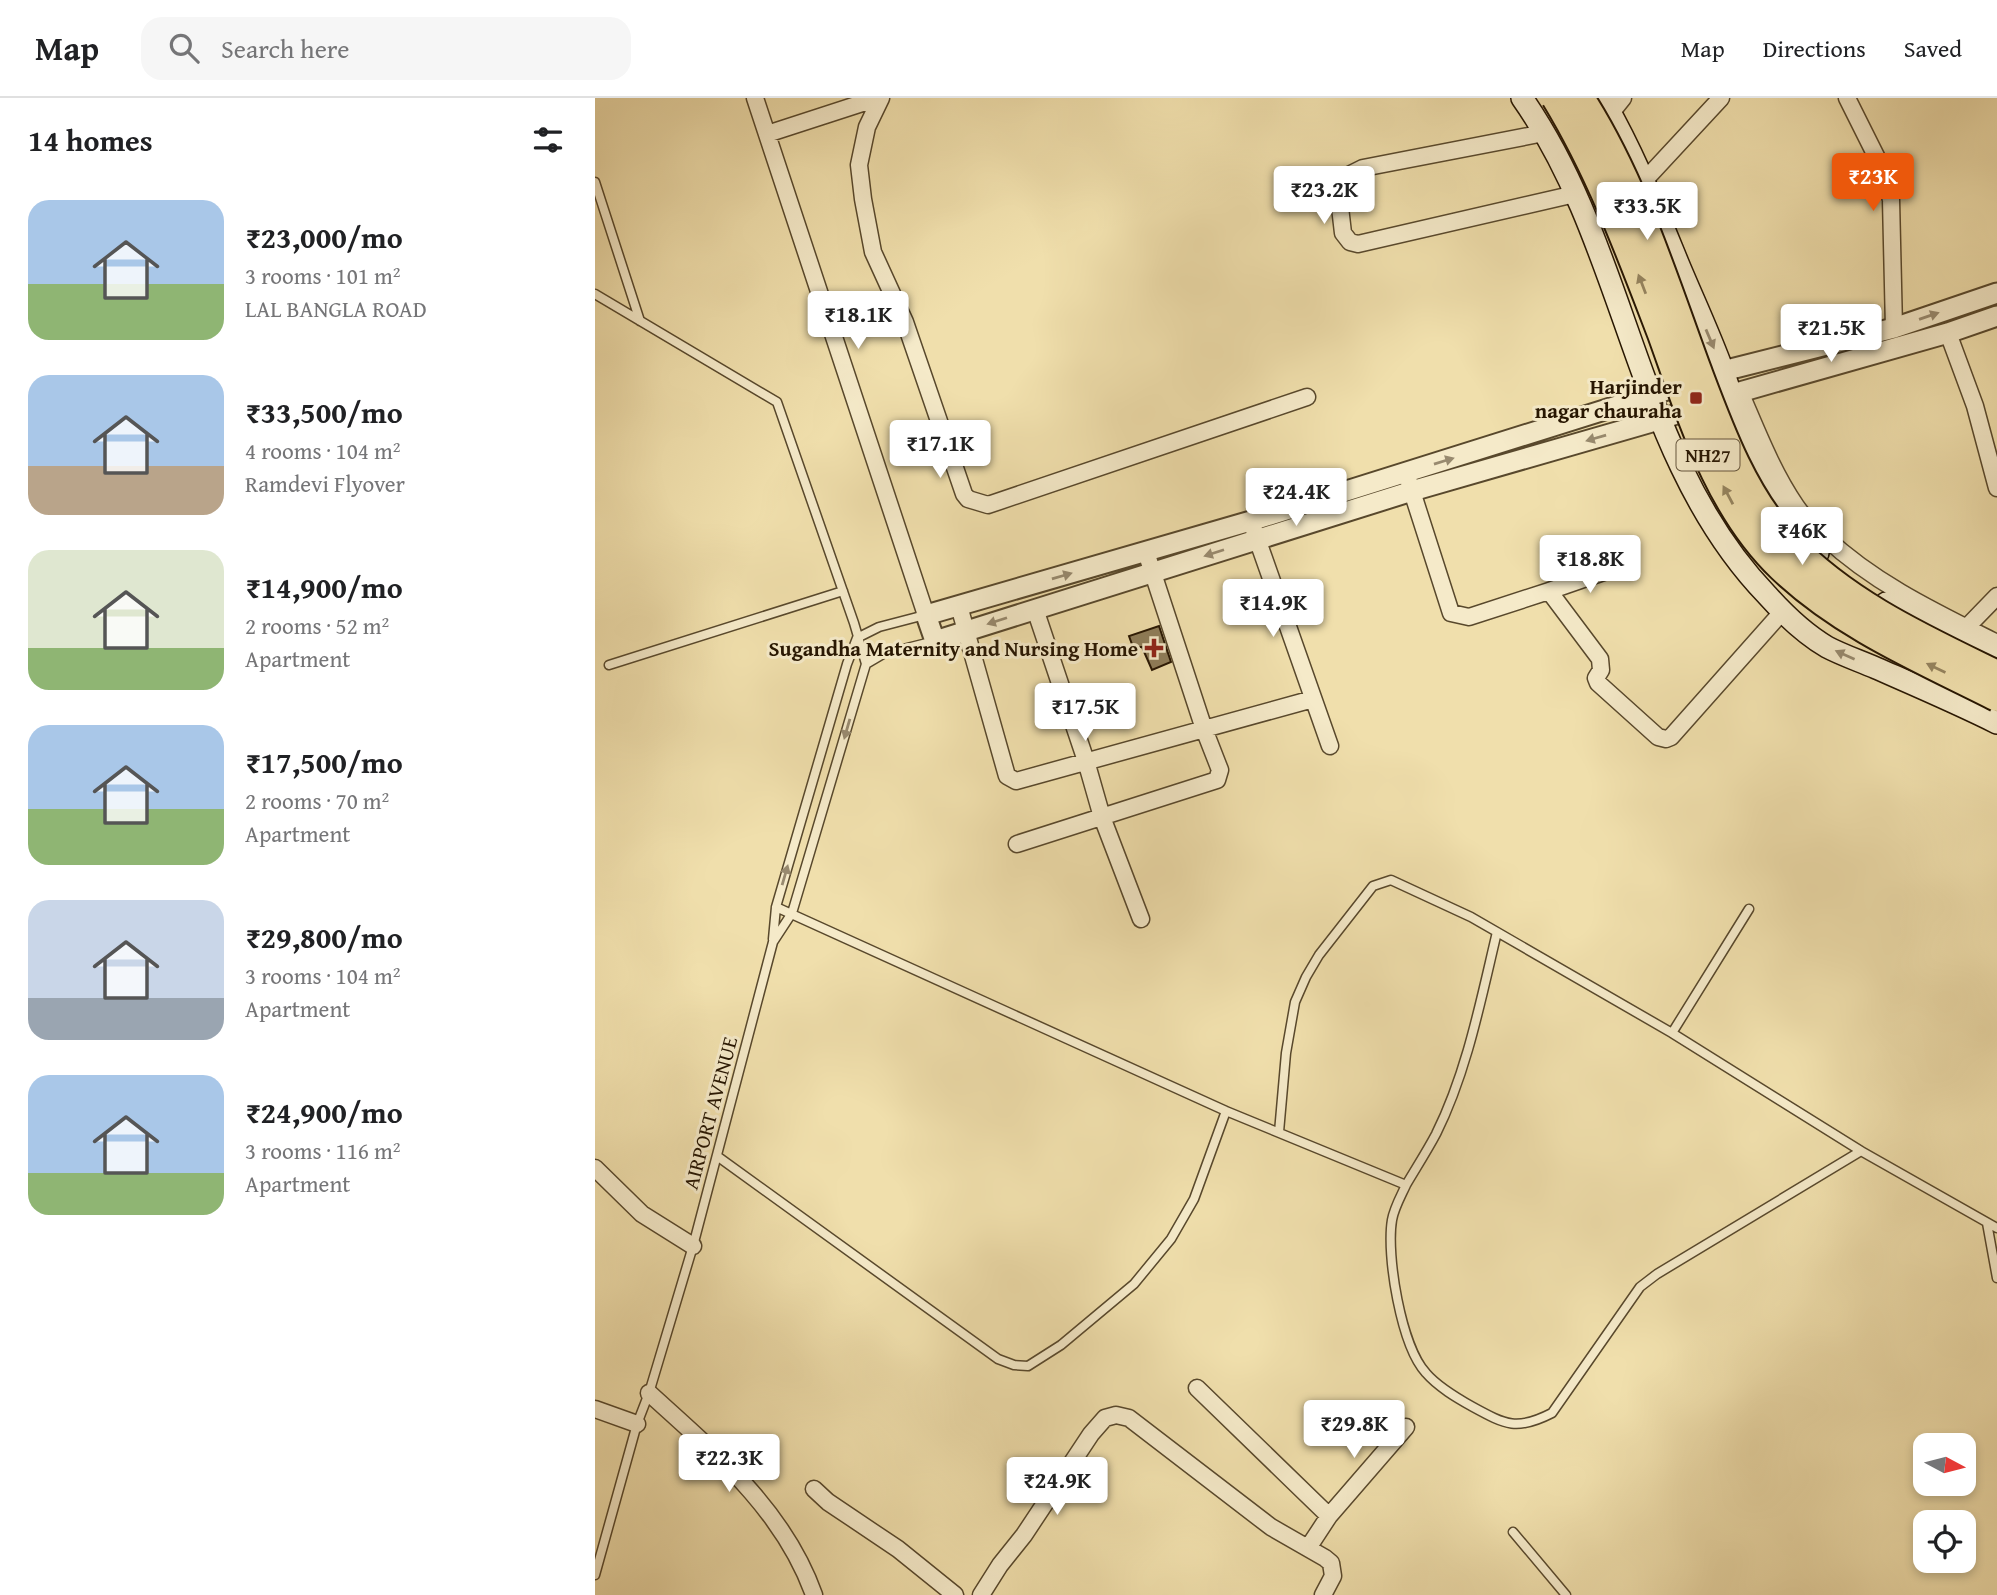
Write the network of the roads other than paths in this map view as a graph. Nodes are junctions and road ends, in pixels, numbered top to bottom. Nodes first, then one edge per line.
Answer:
1 (755, 98) edge
2 (879, 98) edge
3 (1522, 98) edge
4 (1555, 98) edge
5 (1581, 98) edge
6 (1721, 98) edge
7 (1847, 98) edge
8 (1612, 103) edge
9 (1543, 133) junction
10 (767, 134) junction
11 (1644, 181) junction
12 (595, 182) edge
13 (1574, 194) junction
14 (1997, 293) edge
15 (595, 294) edge
16 (1997, 316) edge
17 (640, 321) junction
18 (1894, 328) junction
19 (1948, 333) junction
20 (1723, 371) junction
21 (1735, 393) junction
22 (1652, 395) junction
23 (1307, 397) dead end
24 (1662, 419) junction
25 (1535, 432) junction
26 (1540, 454) junction
27 (1409, 482) junction
28 (1997, 488) edge
29 (1254, 530) junction
30 (1146, 552) junction
31 (1621, 566) dead end
32 (1154, 572) junction
33 (843, 591) junction
34 (1549, 591) junction
35 (1997, 596) edge
36 (959, 606) junction
37 (1035, 609) junction
38 (1782, 612) junction
39 (926, 615) junction
40 (1966, 628) junction
41 (966, 631) junction
42 (857, 638) junction
43 (935, 641) junction
44 (1997, 643) edge
45 (1997, 658) edge
46 (866, 664) junction
47 (609, 665) dead end
48 (1997, 674) edge
49 (1997, 698) edge
50 (1313, 699) junction
51 (1997, 723) edge
52 (1203, 729) junction
53 (1330, 746) dead end
54 (1086, 761) junction
55 (1102, 817) junction
56 (1017, 844) dead end
57 (776, 907) junction
58 (1749, 909) dead end
59 (792, 913) junction
60 (1141, 919) dead end
61 (1497, 932) junction
62 (773, 942) junction
63 (1672, 1033) junction
64 (1226, 1111) junction
65 (1279, 1132) junction
66 (1861, 1151) junction
67 (717, 1156) junction
68 (595, 1168) edge
69 (1406, 1185) junction
70 (1987, 1223) junction
71 (1997, 1228) edge
72 (693, 1246) junction
73 (1997, 1278) edge
74 (1197, 1388) dead end
75 (649, 1393) junction
76 (595, 1409) edge
77 (637, 1424) junction
78 (1406, 1427) dead end
79 (814, 1489) dead end
80 (1329, 1516) junction
81 (1513, 1532) dead end
82 (1308, 1548) junction
83 (595, 1575) edge
84 (814, 1595) edge
85 (955, 1595) edge
86 (981, 1595) edge
87 (1323, 1595) edge
88 (1566, 1595) edge

1 - 10 street
2 - 10 street
2 - 23 street
3 - 9 main road
49 -> 4 highway, NH27, bridge
5 - 48 highway, NH27, bridge
6 - 11 street
7 - 18 street
8 - 11 main road
9 - 13 main road
9 - 13 street
10 - 39 street
11 -> 20 main road
12 - 17 lane
13 - 22 main road
18 -> 14 street
15 - 17 lane
16 - 19 street
17 - 33 lane
18 - 20 street
19 - 21 street
19 - 28 street
20 - 21 main road
20 - 22 street
21 - 24 street
21 - 40 street
21 - 45 main road
22 - 24 main road
22 - 25 street
24 -> 26 street
24 - 38 main road
25 - 26 street
27 -> 25 street
26 - 27 street
27 - 29 street
27 - 34 street
29 - 30 street
29 -> 32 street
29 - 50 street
30 - 32 street
36 -> 30 street
31 - 34 street
32 - 37 street
32 - 52 street
33 - 42 lane
33 - 47 lane
34 - 38 street
35 - 40 street
36 - 39 street
36 - 41 street
37 -> 41 street
37 - 54 street
51 -> 38 main road
39 - 42 lane
39 - 43 street
40 - 44 street
41 - 43 street
41 - 54 street
42 - 46 lane
57 -> 42 lane
43 - 46 lane
46 -> 59 lane, AIRPORT AVENUE
50 - 52 street
50 - 53 street
52 - 54 street
52 - 55 street
54 - 55 street
55 - 56 street
55 - 60 street
57 - 59 lane
57 - 62 lane
58 - 63 lane
59 - 62 lane, AIRPORT AVENUE
59 - 64 lane
61 - 63 lane
61 - 65 lane
61 - 69 lane
62 - 67 lane, AIRPORT AVENUE
63 - 66 lane
64 - 65 lane
64 - 67 lane
65 - 69 lane
66 - 69 lane
66 - 70 lane
67 - 72 lane, AIRPORT AVENUE
68 - 72 street
70 - 71 lane
70 - 73 lane
72 - 75 lane, AIRPORT AVENUE
74 - 80 street
75 - 77 lane, AIRPORT AVENUE
75 - 84 street
76 - 77 street
77 - 83 lane, AIRPORT AVENUE
78 - 80 street
79 - 85 street
80 - 82 street
81 - 88 lane
82 - 86 street
82 - 87 street

